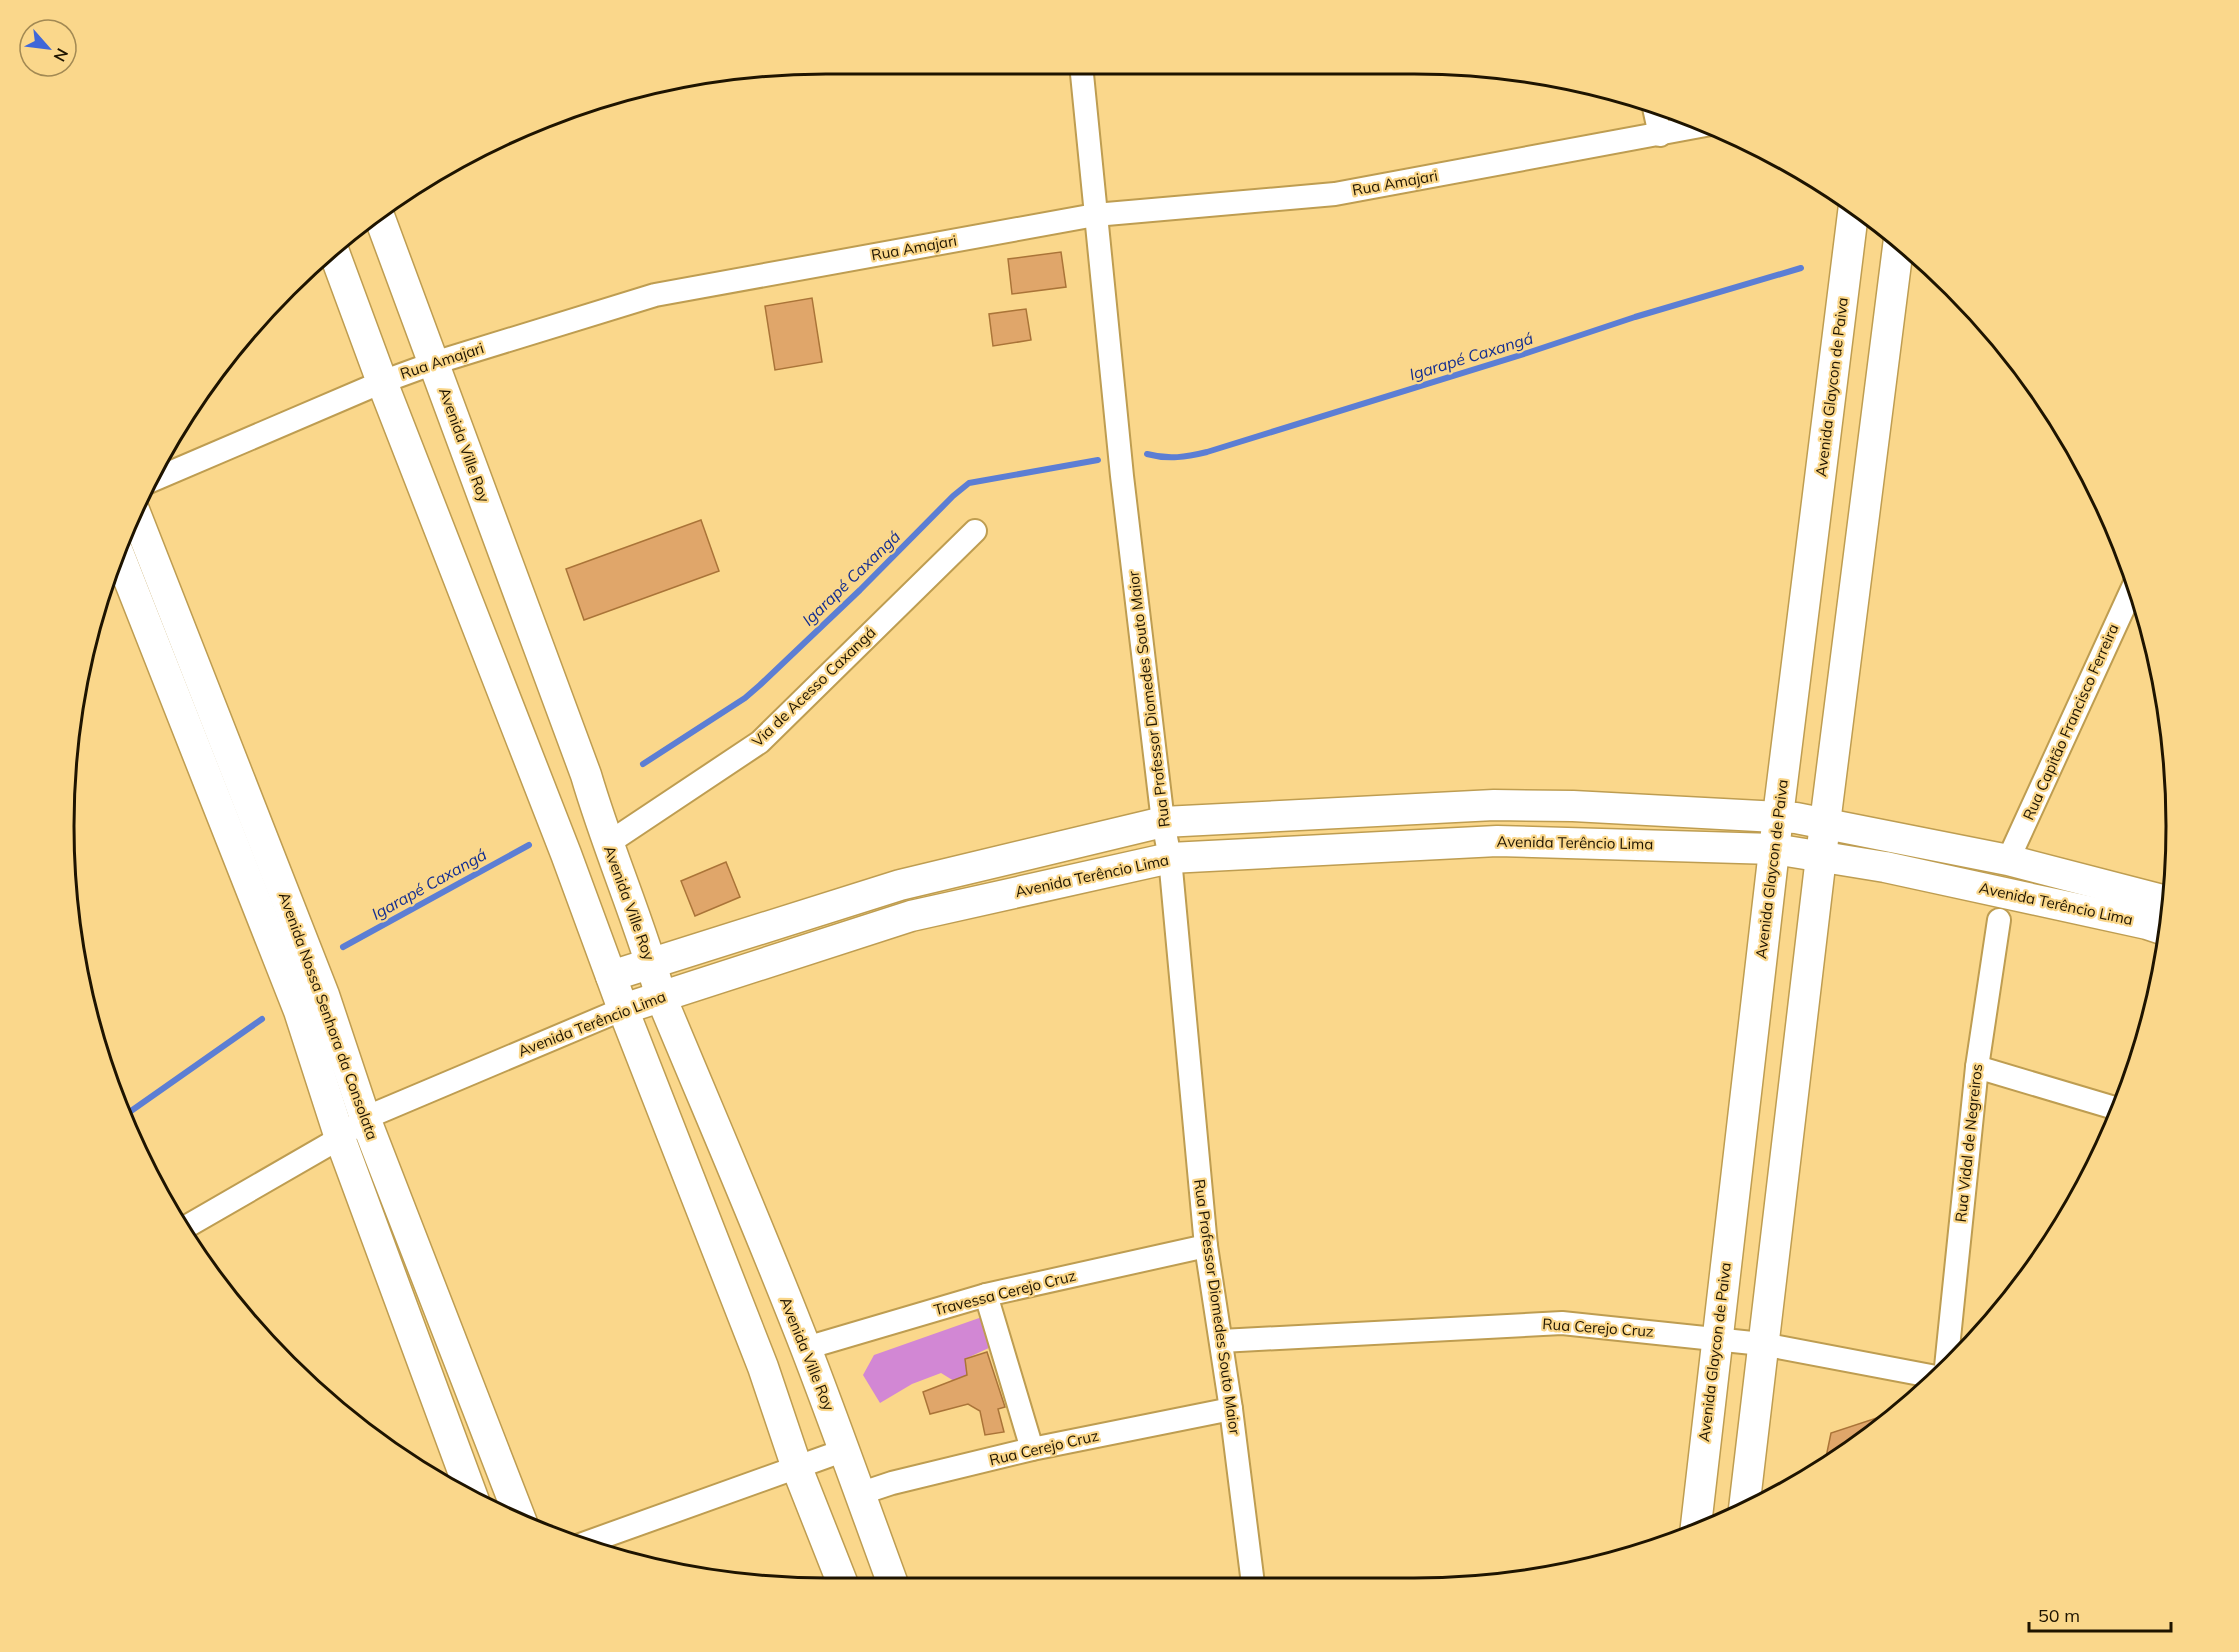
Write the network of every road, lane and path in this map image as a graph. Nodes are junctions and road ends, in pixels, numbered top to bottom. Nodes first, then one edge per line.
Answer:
1 (1082, 73) edge
2 (1655, 113) edge
3 (1693, 128) edge
4 (1660, 135) junction
5 (1095, 215) junction
6 (1853, 216) edge
7 (381, 220) edge
8 (1897, 251) edge
9 (335, 256) edge
10 (434, 363) junction
11 (382, 382) junction
12 (159, 477) edge
13 (138, 522) edge
14 (975, 531) dead end
15 (122, 561) edge
16 (2129, 595) edge
17 (1573, 806) junction
18 (1778, 816) junction
19 (1163, 822) junction
20 (1825, 823) junction
21 (605, 839) junction
22 (1570, 841) junction
23 (1774, 849) junction
24 (1823, 855) junction
25 (1170, 858) junction
26 (2008, 860) junction
27 (2160, 914) edge
28 (1999, 920) dead end
29 (286, 941) junction
30 (651, 962) junction
31 (611, 976) junction
32 (661, 997) junction
33 (311, 1003) junction
34 (623, 1009) junction
35 (1977, 1067) junction
36 (2111, 1107) edge
37 (365, 1118) junction
38 (340, 1138) junction
39 (188, 1225) edge
40 (1206, 1246) junction
41 (986, 1294) junction
42 (1717, 1338) junction
43 (1221, 1341) junction
44 (1762, 1344) junction
45 (806, 1348) junction
46 (1947, 1356) edge
47 (1927, 1375) edge
48 (1231, 1409) junction
49 (1032, 1449) junction
50 (845, 1450) junction
51 (797, 1468) junction
52 (469, 1488) edge
53 (859, 1494) junction
54 (1745, 1502) edge
55 (518, 1512) edge
56 (1696, 1523) edge
57 (591, 1541) edge
58 (840, 1578) edge
59 (891, 1578) edge
60 (1252, 1578) edge

1 - 5 street, Rua Professor Diomedes Souto Maior
2 - 4 street
3 - 4 street, Rua Amajari
4 - 5 street, Rua Amajari
5 - 10 street, Rua Amajari
5 - 19 street, Rua Professor Diomedes Souto Maior
6 - 18 main road, Avenida Glaycon de Paiva
7 - 10 main road, Avenida Ville Roy
8 - 20 main road
9 - 11 main road
10 - 11 street, Rua Amajari
10 - 21 main road, Avenida Ville Roy
11 - 12 street, Rua Amajari
11 - 31 main road
13 - 29 main road, Avenida Nossa Senhora da Consolata
14 - 21 street, Via de Acesso Caxangá
15 - 29 main road, Avenida Nossa Senhora da Consolata
16 - 26 street, Rua Capitão Francisco Ferreira
17 - 18 main road, Avenida Terêncio Lima
17 - 19 main road, Avenida Terêncio Lima
17 - 22 main road
18 - 20 main road, Avenida Terêncio Lima
18 - 23 main road, Avenida Glaycon de Paiva
19 - 25 street, Rua Professor Diomedes Souto Maior
19 - 30 main road, Avenida Terêncio Lima
20 - 24 main road
20 - 26 main road, Avenida Terêncio Lima
21 - 30 main road, Avenida Ville Roy
22 - 23 main road, Avenida Terêncio Lima
22 - 25 main road, Avenida Terêncio Lima
23 - 24 main road, Avenida Terêncio Lima
23 - 42 main road, Avenida Glaycon de Paiva
24 - 27 main road, Avenida Terêncio Lima
24 - 44 main road
25 - 32 main road, Avenida Terêncio Lima
25 - 40 street, Rua Professor Diomedes Souto Maior
26 - 27 main road, Avenida Terêncio Lima
28 - 35 street, Rua Vidal de Negreiros
29 - 33 main road, Avenida Nossa Senhora da Consolata
30 - 31 main road, Avenida Terêncio Lima
30 - 32 main road, Avenida Ville Roy
31 - 34 main road
32 - 34 main road, Avenida Terêncio Lima
32 - 45 main road, Avenida Ville Roy
33 - 37 main road, Avenida Nossa Senhora da Consolata
33 - 38 main road, Avenida Nossa Senhora da Consolata
34 - 37 street, Avenida Terêncio Lima
34 - 51 main road
35 - 36 street
35 - 46 street, Rua Vidal de Negreiros
37 - 38 street, Avenida Terêncio Lima
37 - 55 main road, Avenida Nossa Senhora da Consolata
38 - 39 street, Avenida Terêncio Lima
38 - 52 main road, Avenida Nossa Senhora da Consolata
40 - 41 street, Travessa Cerejo Cruz
40 - 43 street, Rua Professor Diomedes Souto Maior
41 - 45 street, Travessa Cerejo Cruz
41 - 49 street
42 - 43 street, Rua Cerejo Cruz
42 - 44 street, Rua Cerejo Cruz
42 - 56 main road, Avenida Glaycon de Paiva
43 - 48 street, Rua Professor Diomedes Souto Maior
44 - 47 street, Rua Cerejo Cruz
44 - 54 main road
45 - 50 main road, Avenida Ville Roy
48 - 49 street, Rua Cerejo Cruz
48 - 60 street, Rua Professor Diomedes Souto Maior
49 - 53 street, Rua Cerejo Cruz
50 - 51 street
50 - 53 main road, Avenida Ville Roy
51 - 57 street
51 - 58 main road
53 - 59 main road, Avenida Ville Roy

